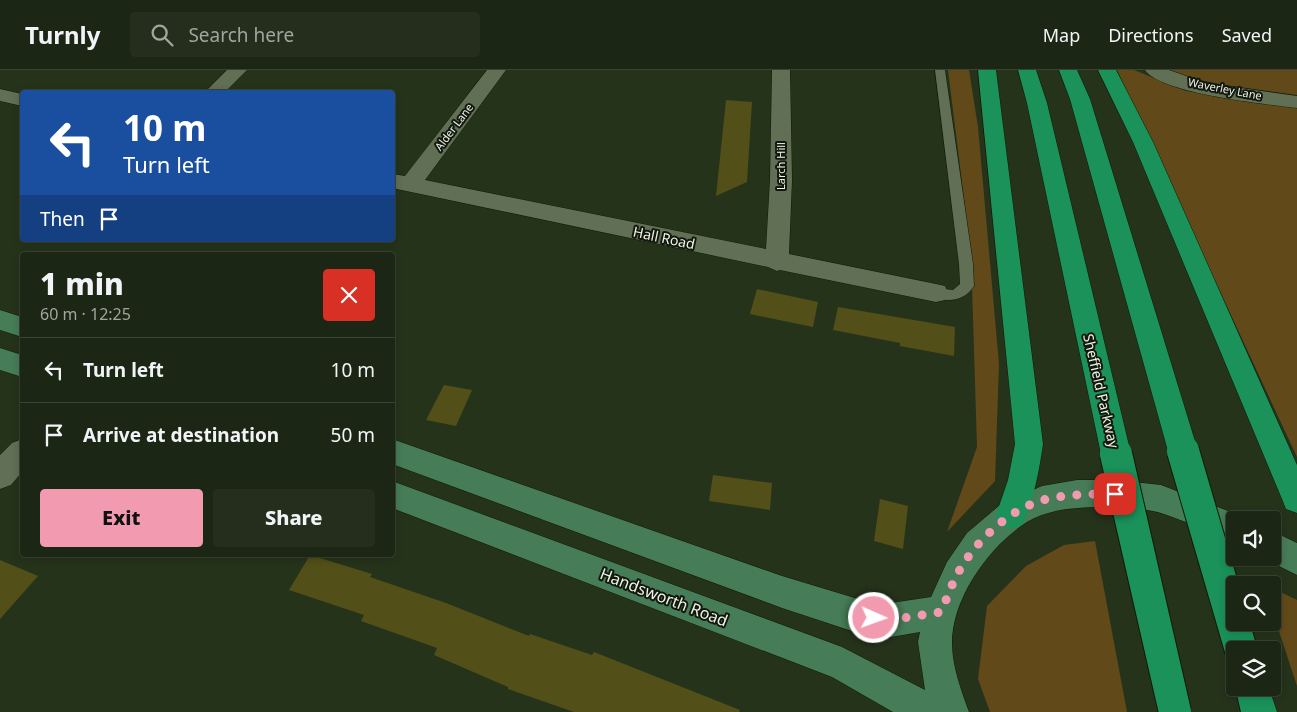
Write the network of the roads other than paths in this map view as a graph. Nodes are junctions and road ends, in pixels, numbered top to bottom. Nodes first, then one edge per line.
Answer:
1 (238, 70) edge
2 (497, 70) edge
3 (781, 70) edge
4 (940, 70) edge
5 (987, 70) edge
6 (1026, 70) edge
7 (1068, 70) edge
8 (1107, 70) edge
9 (1154, 70) edge
10 (216, 90) edge
11 (0, 95) edge
12 (20, 100) edge
13 (1297, 102) edge
14 (401, 183) edge
15 (777, 262) junction
16 (936, 294) joint
17 (0, 320) edge
18 (20, 326) edge
19 (0, 359) edge
20 (20, 365) edge
21 (395, 452) edge
22 (20, 454) edge
23 (0, 476) edge
24 (395, 495) edge
25 (1297, 499) edge
26 (1011, 515) junction
27 (1226, 524) edge
28 (1281, 551) edge
29 (1297, 560) edge
30 (941, 612) junction
31 (1238, 641) edge
32 (1254, 696) edge
33 (929, 712) edge
34 (950, 712) edge
35 (1175, 712) edge
36 (1259, 712) edge

1 - 10 street
2 - 14 street, Alder Lane
3 - 15 street, Larch Hill
4 - 16 lane
5 - 26 highway
6 - 35 highway, Sheffield Parkway, bridge
7 - 31 highway, bridge
8 - 25 highway
9 - 13 street, Waverley Lane
11 - 12 street
14 - 15 street, Hall Road
15 - 16 street, Hall Road
17 - 18 main road
19 - 20 main road
21 - 30 main road
22 - 23 street
24 - 33 main road, Handsworth Road
26 - 27 main road
26 - 30 main road
28 - 29 main road
30 - 34 main road
32 - 36 highway

